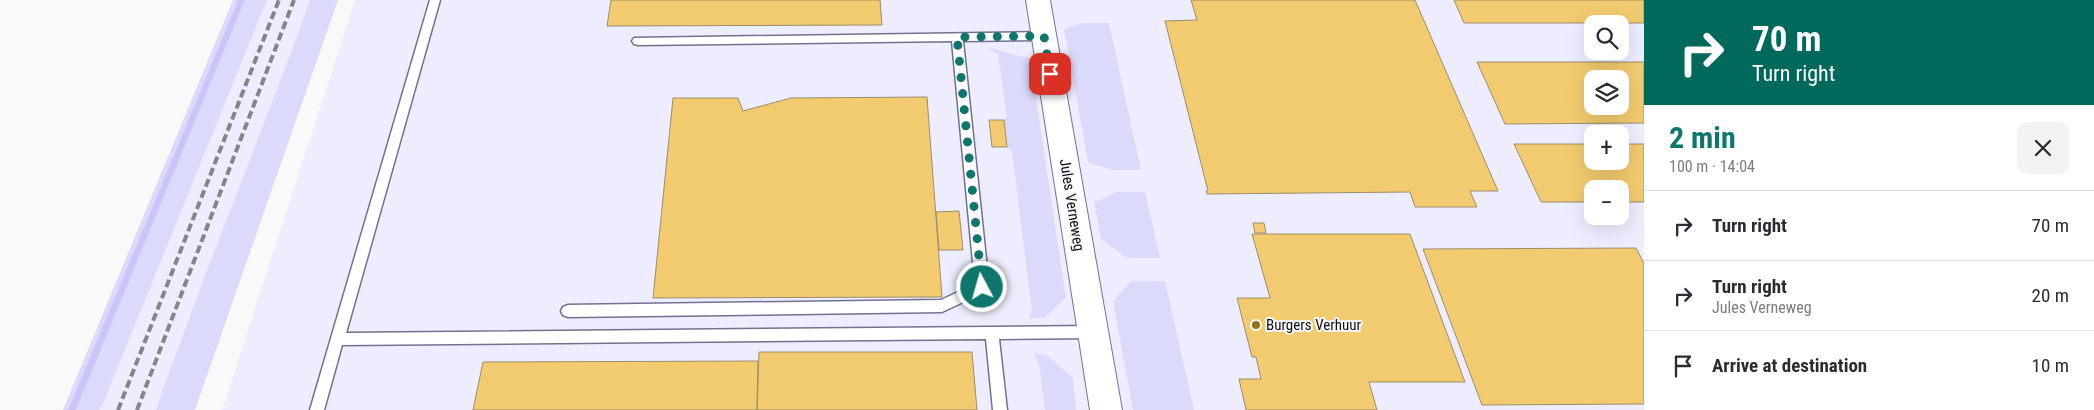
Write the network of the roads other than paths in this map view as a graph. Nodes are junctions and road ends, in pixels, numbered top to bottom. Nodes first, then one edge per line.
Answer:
1 (435, 0) edge
2 (1038, 0) edge
3 (1044, 36) junction
4 (957, 37) junction
5 (638, 41) dead end
6 (568, 310) dead end
7 (1093, 332) junction
8 (992, 334) junction
9 (337, 339) junction
10 (317, 410) edge
11 (1000, 410) edge
12 (1106, 410) edge

1 - 9 lane
2 - 3 street, Jules Verneweg
3 - 4 lane
3 - 7 street, Jules Verneweg
4 - 5 lane
4 - 6 lane
7 - 8 lane
7 - 12 street, Jules Verneweg
8 - 9 lane
8 - 11 lane
9 - 10 lane

